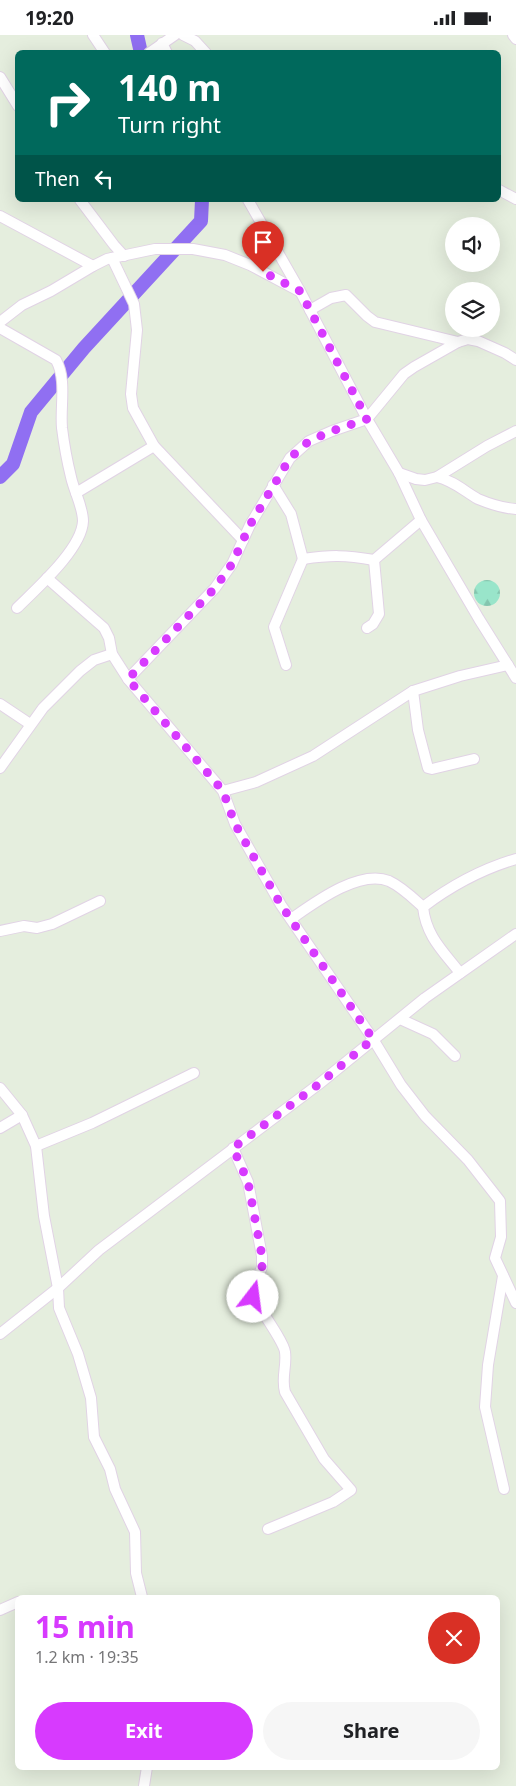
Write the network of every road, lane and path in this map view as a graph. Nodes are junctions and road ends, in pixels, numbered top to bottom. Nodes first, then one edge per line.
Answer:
1 (93, 35) edge
2 (175, 35) edge
3 (183, 35) edge
4 (514, 35) edge
5 (516, 39) edge
6 (165, 48) edge
7 (103, 50) edge
8 (203, 50) edge
9 (0, 77) edge
10 (15, 101) edge
11 (501, 191) edge
12 (516, 199) edge
13 (82, 202) edge
14 (249, 202) edge
15 (0, 216) edge
16 (124, 256) junction
17 (112, 258) junction
18 (92, 266) junction
19 (300, 291) junction
20 (310, 310) junction
21 (0, 322) edge
22 (0, 329) edge
23 (458, 342) junction
24 (516, 360) edge
25 (367, 419) junction
26 (516, 431) edge
27 (154, 446) junction
28 (399, 473) junction
29 (437, 477) junction
30 (274, 485) junction
31 (76, 493) junction
32 (516, 509) edge
33 (421, 520) junction
34 (243, 540) junction
35 (303, 559) junction
36 (374, 560) junction
37 (47, 578) junction
38 (17, 608) dead end
39 (367, 629) dead end
40 (112, 654) junction
41 (286, 665) dead end
42 (513, 671) edge
43 (128, 679) junction
44 (413, 691) junction
45 (0, 704) edge
46 (30, 724) junction
47 (474, 759) dead end
48 (0, 768) edge
49 (223, 791) junction
50 (516, 859) edge
51 (100, 901) dead end
52 (423, 907) junction
53 (291, 919) junction
54 (0, 931) edge
55 (516, 934) edge
56 (460, 973) junction
57 (400, 1019) junction
58 (373, 1039) junction
59 (455, 1056) dead end
60 (194, 1073) dead end
61 (0, 1088) edge
62 (22, 1115) junction
63 (0, 1128) edge
64 (36, 1146) junction
65 (233, 1148) junction
66 (503, 1276) junction
67 (58, 1288) junction
68 (516, 1303) edge
69 (2, 1330) edge
70 (504, 1489) dead end
71 (268, 1529) dead end
72 (142, 1595) edge
73 (15, 1603) edge
74 (0, 1610) edge
75 (147, 1770) edge
76 (144, 1786) edge

1 - 7 street
2 - 6 street
3 - 8 street
4 - 5 street
9 - 10 street
11 - 12 street
13 - 16 street
14 - 19 street
15 - 18 street
16 - 17 street
16 - 19 street
17 - 18 street
17 - 27 street
18 - 21 street
19 - 20 street
20 - 23 street
20 - 25 street
22 - 31 street
23 - 24 street
23 - 25 street
25 - 28 street
25 - 30 street
26 - 29 street
27 - 31 street
27 - 34 street
28 - 29 street
28 - 33 street
29 - 32 street
30 - 34 street
30 - 35 street
31 - 37 street
33 - 36 street
33 - 42 street
34 - 43 street
35 - 36 street
35 - 41 street
36 - 39 street
37 - 38 street
37 - 40 street
40 - 43 street
40 - 46 street
42 - 44 street
43 - 49 street
44 - 47 street
44 - 49 street
45 - 46 street
46 - 48 street
49 - 53 street
50 - 52 street
51 - 54 street
52 - 53 street
52 - 56 street
53 - 58 street
55 - 56 street
56 - 57 street
57 - 58 street
57 - 59 street
58 - 65 street
58 - 66 street
60 - 64 street
61 - 62 street
62 - 63 street
62 - 64 street
64 - 67 street
65 - 67 street
65 - 71 street
66 - 68 street
66 - 70 street
67 - 69 street
67 - 72 street
73 - 74 street
75 - 76 street

